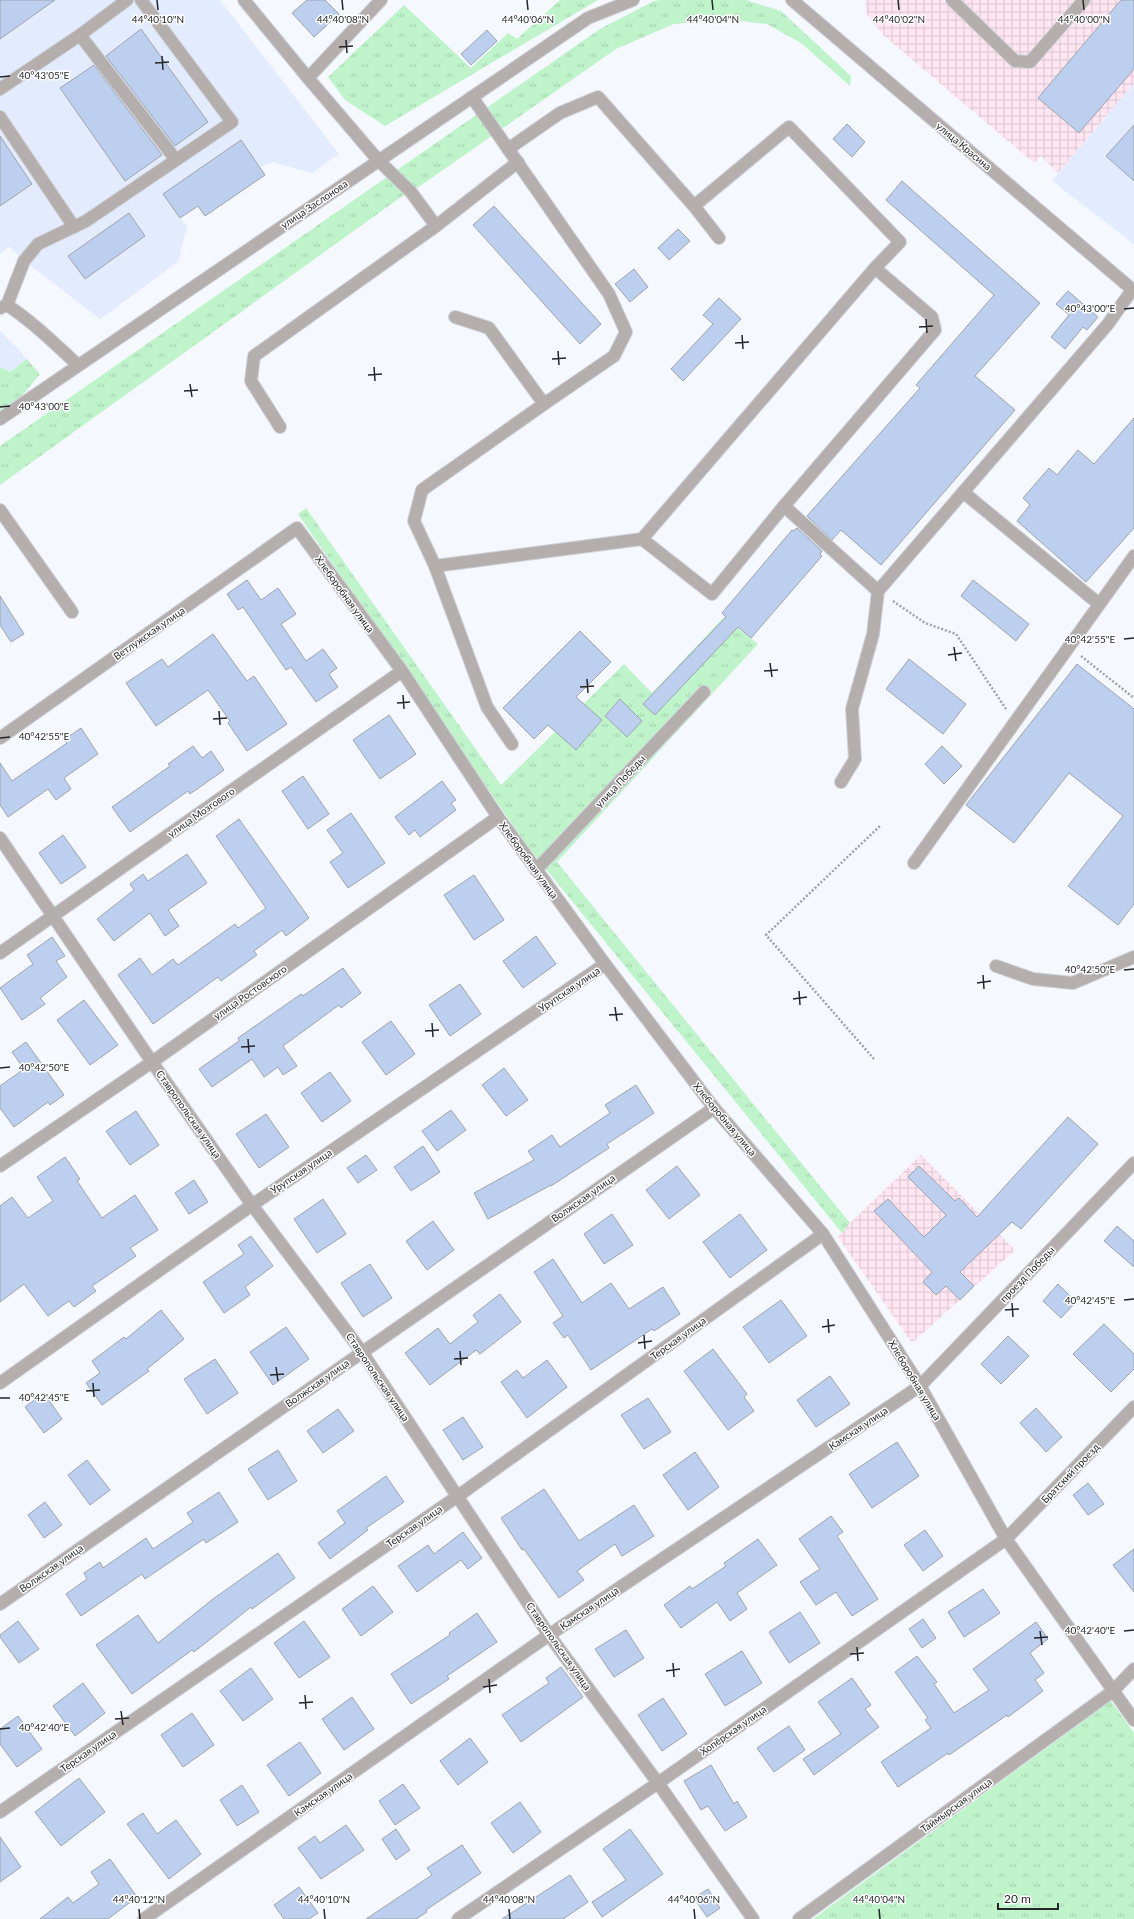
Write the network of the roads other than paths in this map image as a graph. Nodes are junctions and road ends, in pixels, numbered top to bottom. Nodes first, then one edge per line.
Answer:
1 (128, 0) edge
2 (141, 0) edge
3 (244, 0) edge
4 (381, 0) edge
5 (633, 0) edge
6 (793, 0) edge
7 (952, 0) edge
8 (1084, 0) edge
9 (80, 35) junction
10 (308, 78) junction
11 (0, 88) edge
12 (472, 97) junction
13 (0, 117) edge
14 (508, 149) junction
15 (176, 160) junction
16 (378, 160) junction
17 (518, 162) junction
18 (694, 206) junction
19 (436, 226) junction
20 (74, 227) junction
21 (719, 238) dead end
22 (875, 268) junction
23 (1133, 291) edge
24 (3, 307) edge
25 (455, 317) dead end
26 (78, 365) junction
27 (544, 404) junction
28 (0, 419) edge
29 (280, 427) dead end
30 (963, 492) junction
31 (784, 506) junction
32 (0, 510) edge
33 (297, 528) joint
34 (642, 539) junction
35 (1134, 556) edge
36 (435, 566) junction
37 (878, 591) junction
38 (1099, 604) junction
39 (72, 612) dead end
40 (402, 671) junction
41 (704, 692) dead end
42 (0, 738) edge
43 (512, 744) dead end
44 (841, 782) dead end
45 (498, 817) junction
46 (0, 838) edge
47 (914, 863) dead end
48 (536, 870) junction
49 (53, 916) junction
50 (0, 953) edge
51 (1134, 957) edge
52 (605, 964) junction
53 (996, 966) dead end
54 (152, 1062) junction
55 (714, 1108) junction
56 (1134, 1163) edge
57 (0, 1166) edge
58 (252, 1205) junction
59 (823, 1234) junction
60 (362, 1352) junction
61 (0, 1383) edge
62 (920, 1386) junction
63 (1134, 1407) edge
64 (458, 1496) junction
65 (1006, 1539) junction
66 (0, 1604) edge
67 (549, 1635) junction
68 (1134, 1669) edge
69 (1113, 1690) junction
70 (1134, 1720) edge
71 (658, 1783) junction
72 (0, 1812) edge
73 (144, 1919) edge
74 (458, 1919) edge
75 (753, 1919) edge
76 (799, 1919) edge

1 - 9 street
2 - 15 street
3 - 10 street
4 - 10 street
5 - 12 street, улица Заслонова
6 - 23 street, улица Красина
7 - 8 street
9 - 11 street
9 - 15 street
10 - 16 street
12 - 14 street
12 - 16 street, улица Заслонова
13 - 20 street
14 - 17 street
14 - 18 street
15 - 20 street
16 - 19 street
16 - 26 street, улица Заслонова
17 - 19 street
17 - 27 street
18 - 21 street
18 - 22 street
19 - 29 street
20 - 24 street
22 - 31 street
22 - 34 street
23 - 30 street
24 - 26 street
25 - 27 street
26 - 28 street, улица Заслонова
27 - 36 street
30 - 37 street
30 - 38 street
31 - 34 street
31 - 37 street
32 - 39 street
33 - 40 street, Хлеборобная улица
33 - 42 street, Ветлужская улица
34 - 36 street
35 - 38 street
36 - 43 street
37 - 44 street
38 - 47 street
40 - 45 street, Хлеборобная улица
40 - 49 street, улица Мозгового
41 - 48 street, улица Победы
45 - 48 street, Хлеборобная улица
45 - 54 street, улица Ростовского
46 - 49 street, Ставропольская улица
48 - 52 street, Хлеборобная улица
49 - 50 street, улица Мозгового
49 - 54 street, Ставропольская улица
51 - 53 street
52 - 55 street, Хлеборобная улица
52 - 58 street, Урупская улица
54 - 57 street, улица Ростовского
54 - 58 street, Ставропольская улица
55 - 59 street, Хлеборобная улица
55 - 60 street, Волжская улица
56 - 62 street, проезд Победы
58 - 60 street, Ставропольская улица
58 - 61 street, Урупская улица
59 - 62 street, Хлеборобная улица
59 - 64 street, Терская улица
60 - 64 street, Ставропольская улица
60 - 66 street, Волжская улица
62 - 65 street, Хлеборобная улица
62 - 67 street, Камская улица
63 - 65 street, Братский проезд
64 - 67 street, Ставропольская улица
64 - 72 street, Терская улица
65 - 69 street, Хлеборобная улица
65 - 71 street, Хопёрская улица
67 - 71 street, Ставропольская улица
67 - 73 street, Камская улица
68 - 69 street, Таймырская улица
69 - 70 street, Хлеборобная улица
69 - 76 street, Таймырская улица
71 - 74 street, Хопёрская улица
71 - 75 street, Ставропольская улица

